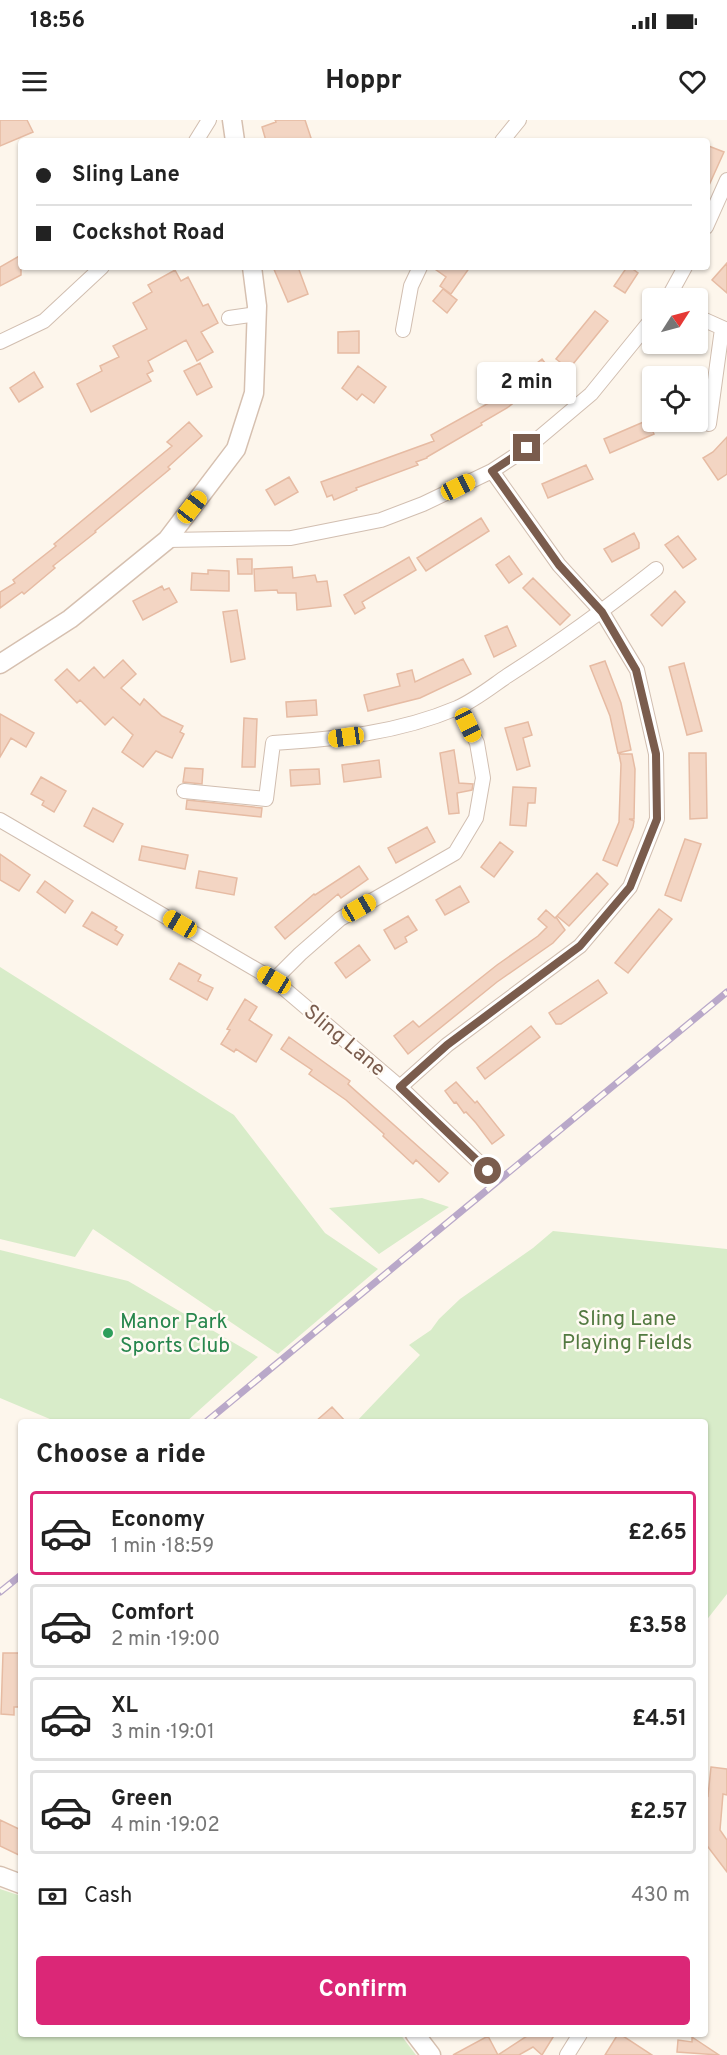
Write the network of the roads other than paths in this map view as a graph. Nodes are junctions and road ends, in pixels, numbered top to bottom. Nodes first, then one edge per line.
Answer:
1 (209, 120) edge
2 (232, 120) edge
3 (519, 120) edge
4 (198, 138) edge
5 (234, 138) edge
6 (504, 138) edge
7 (727, 180) edge
8 (710, 217) edge
9 (99, 270) edge
10 (252, 270) edge
11 (419, 270) edge
12 (683, 270) edge
13 (673, 288) edge
14 (257, 314) junction
15 (230, 318) dead end
16 (708, 321) edge
17 (403, 330) dead end
18 (724, 330) edge
19 (642, 331) edge
20 (0, 342) edge
21 (709, 424) dead end
22 (492, 471) junction
23 (167, 540) junction
24 (656, 569) dead end
25 (602, 612) junction
26 (0, 664) edge
27 (459, 707) junction
28 (184, 791) dead end
29 (0, 820) edge
30 (274, 980) junction
31 (400, 1087) junction
32 (488, 1171) dead end
33 (0, 1876) edge
34 (18, 1883) edge
35 (417, 2037) edge
36 (577, 2037) edge
37 (431, 2055) edge
38 (567, 2055) edge

1 - 4 street
2 - 5 street
3 - 6 street
7 - 8 street
9 - 20 street
10 - 14 street
11 - 17 street
12 - 13 street
14 - 15 street
14 - 23 street
16 - 18 street
18 - 21 street
19 - 22 street
22 - 23 street
22 - 25 street
23 - 26 street
24 - 25 street
25 - 27 street
25 - 31 street
27 - 28 street
27 - 30 street
29 - 30 street, Sling Lane
30 - 31 street, Sling Lane
31 - 32 street, Sling Lane
33 - 34 street
35 - 37 street
36 - 38 street

